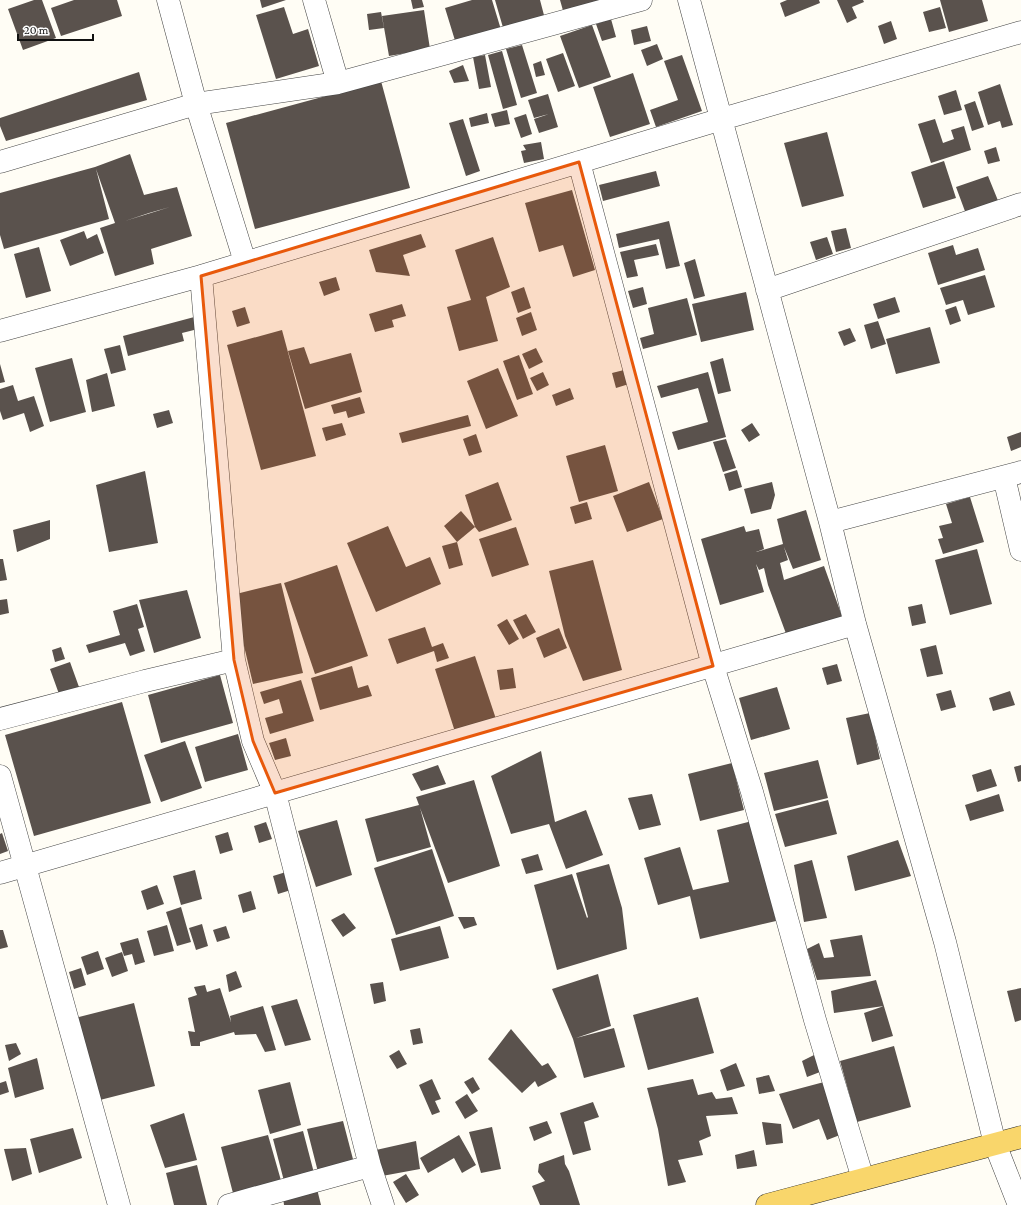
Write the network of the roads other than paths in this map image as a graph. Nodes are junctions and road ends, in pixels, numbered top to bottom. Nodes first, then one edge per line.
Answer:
1 (168, 0) edge
2 (314, 0) edge
3 (640, 0) edge
4 (689, 0) edge
5 (1021, 32) edge
6 (338, 83) junction
7 (196, 104) junction
8 (722, 119) junction
9 (0, 162) edge
10 (579, 162) junction
11 (1021, 204) edge
12 (245, 262) junction
13 (201, 276) junction
14 (767, 290) junction
15 (0, 331) edge
16 (1012, 475) edge
17 (830, 522) junction
18 (1021, 550) edge
19 (855, 624) junction
20 (234, 660) junction
21 (713, 666) junction
22 (0, 719) edge
23 (0, 776) edge
24 (275, 793) junction
25 (25, 866) junction
26 (0, 873) edge
27 (1021, 1137) edge
28 (995, 1144) junction
29 (370, 1166) junction
30 (863, 1179) junction
31 (805, 1200) edge
32 (118, 1205) edge
33 (229, 1205) edge
34 (384, 1205) edge
35 (767, 1205) edge
36 (1020, 1205) edge

1 - 7 street
2 - 6 street
3 - 6 street
4 - 8 street
5 - 8 street
6 - 7 street
7 - 9 street
7 - 12 street
8 - 10 street
8 - 14 street
10 - 12 street
10 - 21 street
11 - 14 street
12 - 13 street
13 - 15 street
13 - 20 street
14 - 17 street
16 - 17 street
16 - 18 street
17 - 19 street
19 - 21 street
19 - 28 street
20 - 22 street
20 - 24 street
21 - 24 street
21 - 30 street
23 - 25 street
24 - 25 street
24 - 29 street
25 - 26 street
25 - 32 street
27 - 28 main road
28 - 30 main road
28 - 36 street
29 - 33 street
29 - 34 street
30 - 31 main road
31 - 35 main road

